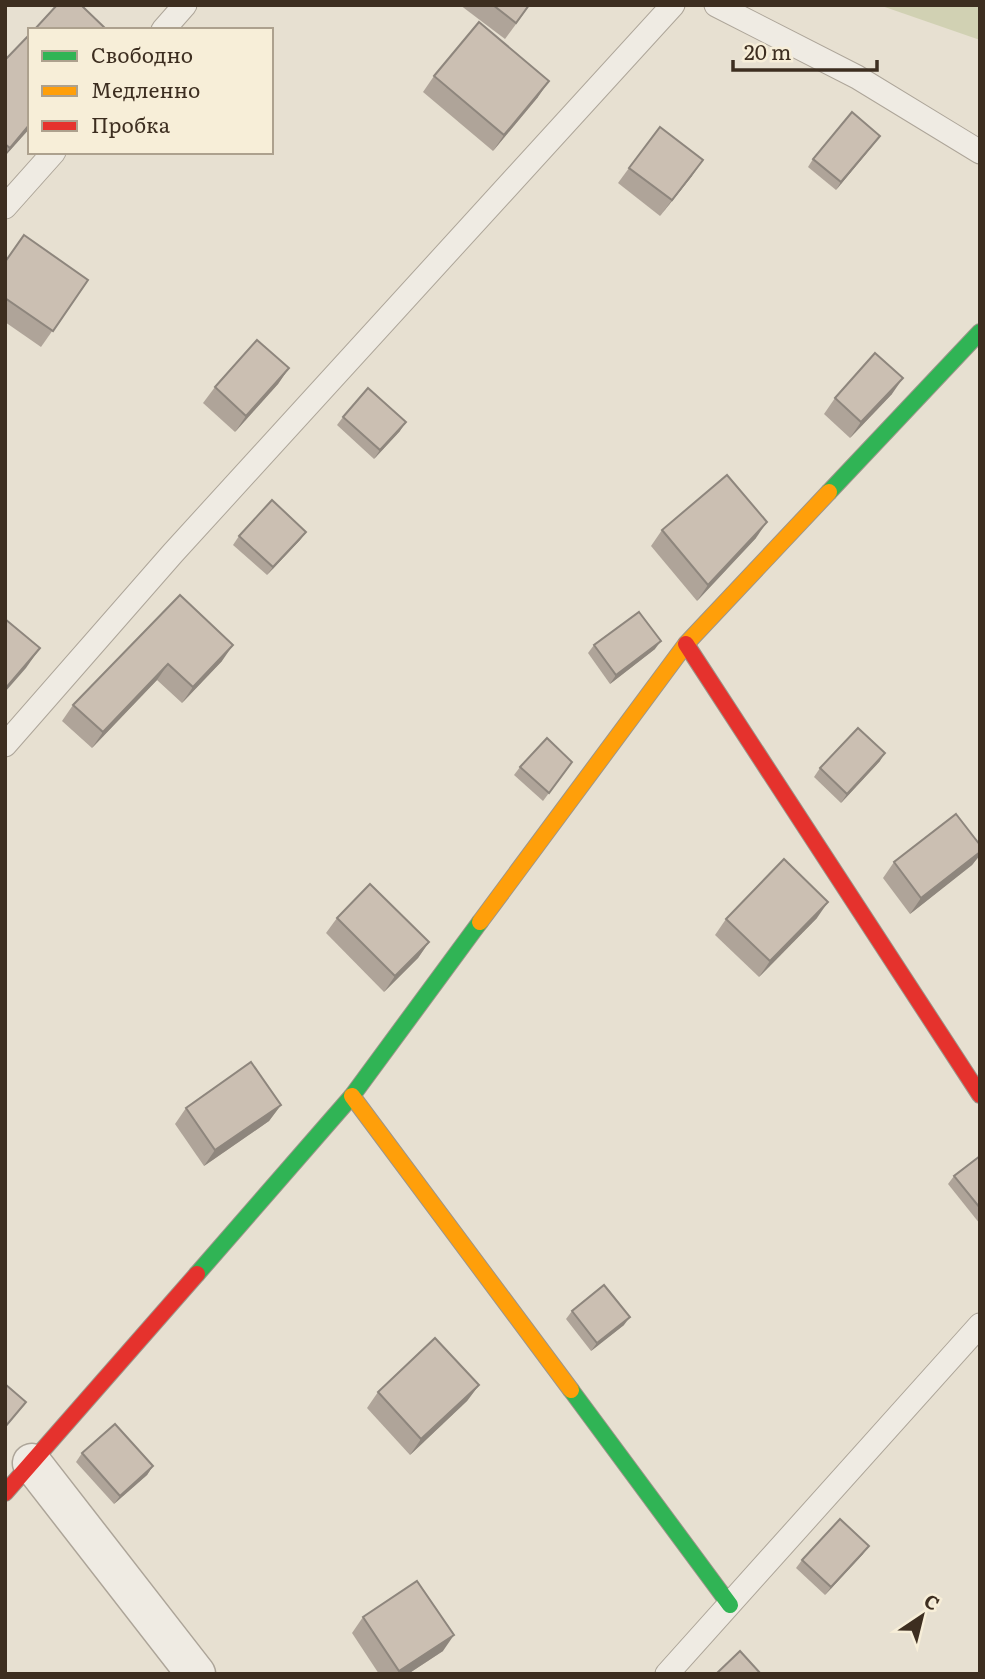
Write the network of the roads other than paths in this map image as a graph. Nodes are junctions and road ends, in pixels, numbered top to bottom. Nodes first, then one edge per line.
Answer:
1 (185, 5) edge
2 (673, 5) edge
3 (716, 5) edge
4 (165, 28) edge
5 (980, 152) edge
6 (52, 154) edge
7 (5, 207) edge
8 (980, 332) edge
9 (686, 644) junction
10 (5, 745) edge
11 (980, 1095) edge
12 (352, 1096) junction
13 (980, 1325) edge
14 (32, 1463) junction
15 (5, 1493) edge
16 (730, 1605) junction
17 (196, 1674) edge
18 (667, 1674) edge

1 - 4 lane
2 - 10 lane
3 - 5 lane
6 - 7 lane
8 - 9 street
9 - 11 street
9 - 12 street
12 - 14 street
12 - 16 street
13 - 16 lane
14 - 15 street
14 - 17 street
16 - 18 lane

